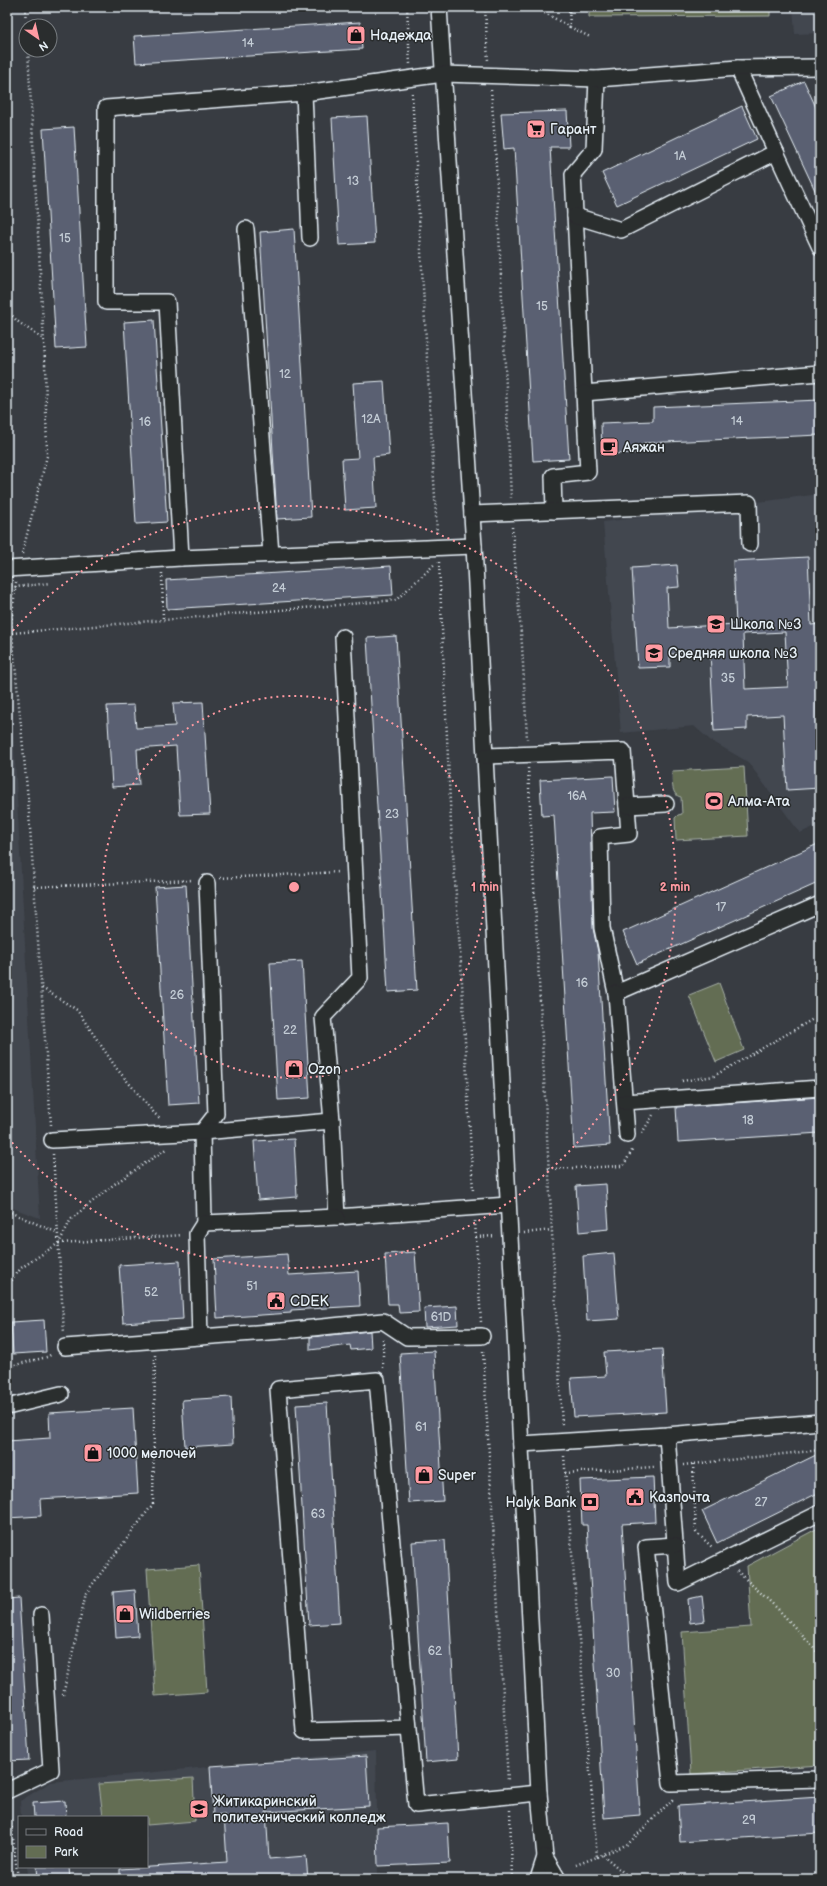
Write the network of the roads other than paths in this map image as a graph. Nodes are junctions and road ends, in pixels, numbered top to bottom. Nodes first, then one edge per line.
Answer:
1 (439, 7) edge
2 (820, 67) edge
3 (738, 68) junction
4 (443, 74) junction
5 (596, 79) junction
6 (304, 93) junction
7 (776, 152) junction
8 (575, 216) junction
9 (246, 229) dead end
10 (310, 238) dead end
11 (820, 247) edge
12 (820, 373) edge
13 (584, 393) junction
14 (554, 511) junction
15 (472, 514) junction
16 (750, 544) dead end
17 (474, 546) junction
18 (271, 554) junction
19 (181, 558) junction
20 (13, 569) edge
21 (343, 637) dead end
22 (485, 756) junction
23 (666, 804) dead end
24 (627, 806) junction
25 (206, 883) dead end
26 (820, 904) edge
27 (616, 993) junction
28 (820, 1088) edge
29 (625, 1102) junction
30 (332, 1121) junction
31 (202, 1132) junction
32 (627, 1135) dead end
33 (52, 1140) road end
34 (508, 1205) junction
35 (337, 1217) junction
36 (200, 1228) junction
37 (482, 1336) road end
38 (200, 1337) junction
39 (65, 1346) road end
40 (61, 1394) dead end
41 (7, 1407) edge
42 (820, 1422) edge
43 (667, 1435) junction
44 (521, 1444) junction
45 (820, 1514) edge
46 (675, 1545) junction
47 (41, 1616) dead end
48 (409, 1728) junction
49 (820, 1779) edge
50 (7, 1791) edge
51 (539, 1793) junction
52 (545, 1857) junction
53 (538, 1879) edge
54 (558, 1879) edge

1 - 4 street
2 - 3 street
3 - 5 street
3 - 7 street
4 - 5 street
4 - 6 street
4 - 15 street
5 - 8 street
6 - 10 street
6 - 19 street
7 - 8 street
7 - 11 street
8 - 13 street
9 - 18 street
12 - 13 street
13 - 14 street
14 - 15 street
14 - 16 street
15 - 17 street
17 - 18 street
17 - 22 street
18 - 19 street
19 - 20 street
21 - 30 street
22 - 24 street
22 - 34 street
23 - 24 street
24 - 27 street
25 - 31 street
26 - 27 street
27 - 29 street
28 - 29 street
29 - 32 street
30 - 31 street
30 - 35 street
31 - 33 street
31 - 36 street
34 - 35 street
34 - 44 street
35 - 36 street
36 - 38 street
37 - 38 street
38 - 39 street
40 - 41 street
42 - 43 street
43 - 44 street
43 - 46 street
44 - 51 street
45 - 46 street
46 - 49 street
47 - 50 street
48 - 48 street
48 - 51 street
51 - 52 street
52 - 53 street
52 - 54 street

